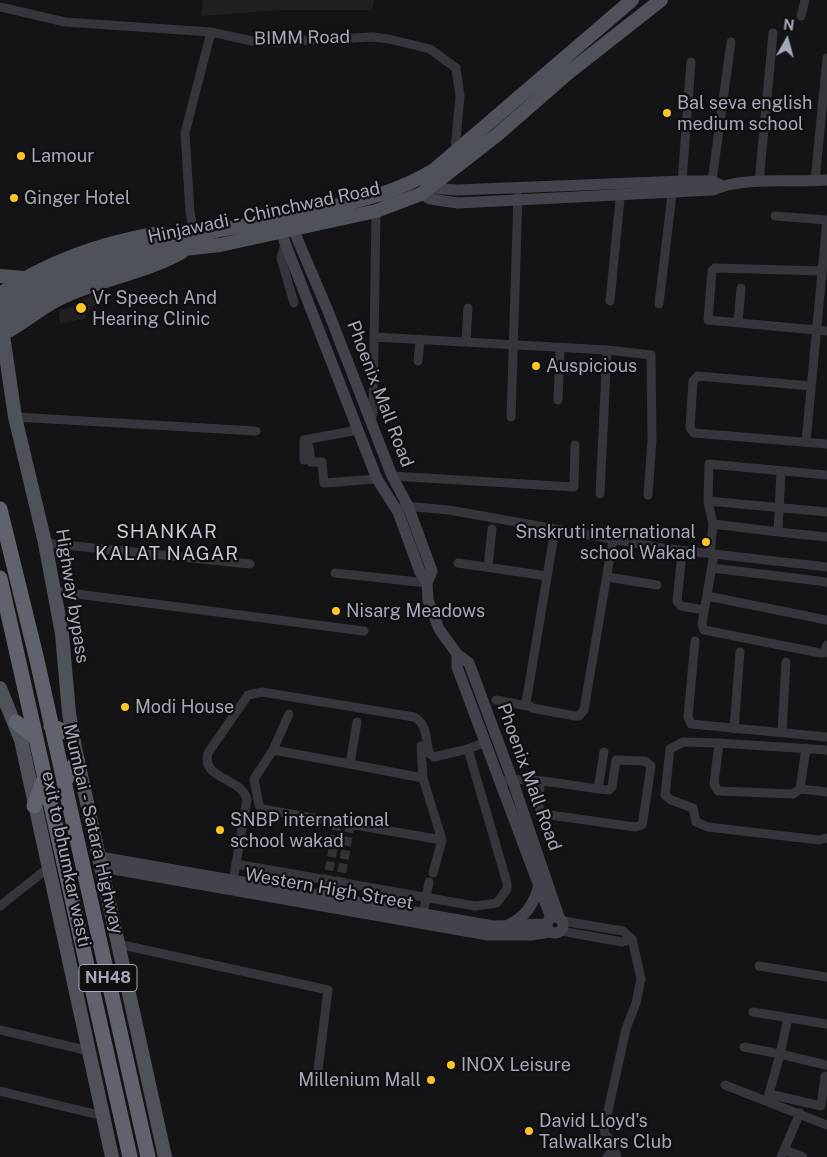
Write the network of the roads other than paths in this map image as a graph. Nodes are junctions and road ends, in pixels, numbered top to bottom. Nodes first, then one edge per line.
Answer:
1 (632, 0) edge
2 (661, 0) edge
3 (806, 0) edge
4 (0, 6) edge
5 (801, 16) dead end
6 (211, 32) junction
7 (773, 33) dead end
8 (731, 42) dead end
9 (827, 58) edge
10 (691, 62) dead end
11 (456, 150) junction
12 (827, 180) edge
13 (815, 181) junction
14 (759, 182) junction
15 (717, 183) junction
16 (676, 184) junction
17 (621, 188) junction
18 (427, 191) junction
19 (518, 193) junction
20 (376, 211) junction
21 (775, 216) dead end
22 (827, 220) edge
23 (286, 228) junction
24 (189, 243) junction
25 (822, 271) junction
26 (0, 276) edge
27 (26, 277) junction
28 (741, 288) dead end
29 (0, 294) edge
30 (610, 301) dead end
31 (294, 303) dead end
32 (659, 304) dead end
33 (468, 308) dead end
34 (0, 309) edge
35 (738, 323) junction
36 (817, 330) junction
37 (1, 331) edge
38 (827, 331) edge
39 (374, 337) junction
40 (420, 339) junction
41 (466, 342) junction
42 (512, 344) junction
43 (560, 347) junction
44 (607, 350) junction
45 (418, 361) dead end
46 (811, 386) junction
47 (558, 400) dead end
48 (15, 417) junction
49 (511, 417) dead end
50 (371, 421) junction
51 (358, 430) junction
52 (256, 431) dead end
53 (806, 442) junction
54 (827, 444) edge
55 (575, 445) dead end
56 (309, 447) dead end
57 (304, 460) dead end
58 (781, 471) junction
59 (827, 475) edge
60 (392, 476) junction
61 (377, 479) junction
62 (600, 494) dead end
63 (648, 495) dead end
64 (708, 501) junction
65 (393, 502) junction
66 (408, 506) junction
67 (780, 508) junction
68 (0, 509) edge
69 (827, 512) edge
70 (713, 524) junction
71 (492, 529) dead end
72 (555, 529) junction
73 (778, 532) junction
74 (827, 537) edge
75 (614, 539) junction
76 (45, 543) junction
77 (712, 554) junction
78 (458, 563) dead end
79 (681, 563) dead end
80 (250, 564) dead end
81 (488, 567) junction
82 (827, 567) edge
83 (712, 568) junction
84 (335, 574) dead end
85 (547, 576) junction
86 (607, 577) junction
87 (0, 578) edge
88 (827, 582) edge
89 (427, 583) junction
90 (657, 586) dead end
91 (54, 591) junction
92 (707, 596) junction
93 (704, 610) junction
94 (827, 620) edge
95 (364, 631) dead end
96 (695, 641) dead end
97 (827, 645) edge
98 (740, 652) dead end
99 (458, 654) junction
100 (786, 662) dead end
101 (0, 688) edge
102 (496, 700) dead end
103 (528, 706) junction
104 (289, 714) dead end
105 (16, 722) junction
106 (356, 722) dead end
107 (51, 726) junction
108 (734, 728) junction
109 (827, 731) edge
110 (782, 732) junction
111 (72, 735) junction
112 (827, 737) edge
113 (36, 738) junction
114 (486, 742) junction
115 (719, 743) junction
116 (422, 746) dead end
117 (806, 748) junction
118 (468, 749) junction
119 (273, 750) junction
120 (827, 750) edge
121 (604, 752) dead end
122 (78, 760) junction
123 (350, 764) junction
124 (44, 777) junction
125 (423, 778) junction
126 (507, 780) junction
127 (540, 782) junction
128 (64, 783) junction
129 (598, 789) junction
130 (800, 789) junction
131 (827, 792) edge
132 (34, 806) junction
133 (827, 838) edge
134 (527, 839) junction
135 (442, 840) junction
136 (101, 862) junction
137 (236, 864) junction
138 (48, 868) junction
139 (176, 875) junction
140 (233, 881) junction
141 (539, 885) junction
142 (426, 898) junction
143 (329, 902) junction
144 (0, 906) edge
145 (423, 914) junction
146 (406, 916) junction
147 (555, 924) junction
148 (504, 926) junction
149 (118, 944) junction
150 (759, 966) dead end
151 (827, 977) edge
152 (753, 1012) dead end
153 (788, 1018) junction
154 (827, 1024) edge
155 (0, 1030) edge
156 (744, 1048) dead end
157 (89, 1051) junction
158 (780, 1054) junction
159 (826, 1061) edge
160 (318, 1070) dead end
161 (826, 1076) edge
162 (725, 1085) dead end
163 (0, 1091) edge
164 (800, 1113) junction
165 (103, 1116) junction
166 (827, 1125) edge
167 (615, 1153) edge
168 (783, 1154) edge
169 (112, 1157) edge
170 (130, 1157) edge
171 (148, 1157) edge
172 (165, 1157) edge
173 (608, 1157) edge
174 (803, 1157) edge

1 - 11 main road, Hinjawadi - Chinchwad Road
2 - 18 main road, Hinjawadi - Chinchwad Road
3 - 5 street
4 - 6 street, BIMM Road
6 - 11 street, BIMM Road
6 - 24 street
7 - 14 street
8 - 15 street
9 - 13 street
10 - 16 street
11 - 23 main road, Hinjawadi - Chinchwad Road
12 - 13 street
13 - 14 street
14 - 15 street
15 - 16 street
16 - 17 street
16 - 32 street
17 - 19 street
17 - 30 street
18 - 19 street
18 - 20 main road, Hinjawadi - Chinchwad Road
19 - 42 street
20 - 23 main road, Hinjawadi - Chinchwad Road
20 - 39 street
21 - 22 street
22 - 25 street
23 - 24 main road, Hinjawadi - Chinchwad Road
23 - 31 street
23 - 50 street, Phoenix Mall Road
23 - 51 street, Phoenix Mall Road
24 - 27 main road
24 - 34 main road, Hinjawadi - Chinchwad Road
24 - 37 main road
25 - 35 street
25 - 36 street
26 - 27 main road
27 - 29 main road
28 - 35 street
33 - 41 street
35 - 36 street
36 - 38 street
36 - 46 street
37 - 48 main road, Highway bypass
39 - 40 street
39 - 50 street
40 - 41 street
40 - 45 street
41 - 42 street
42 - 43 street
42 - 49 street
43 - 44 street
43 - 47 street
44 - 62 street
44 - 63 street
46 - 53 street
46 - 53 street
48 - 52 street
48 - 76 main road, Highway bypass
50 - 60 street, Phoenix Mall Road
51 - 57 street
51 - 61 street, Phoenix Mall Road
53 - 54 street
55 - 60 street
56 - 61 street
58 - 59 street
58 - 64 street
58 - 67 street
60 - 66 street, Phoenix Mall Road
61 - 65 street, Phoenix Mall Road
64 - 67 street
64 - 70 street
65 - 66 street
65 - 89 street, Phoenix Mall Road
66 - 72 street
66 - 89 street, Phoenix Mall Road
67 - 69 street
67 - 73 street
68 - 107 highway, Mumbai - Satara Highway / NH48
70 - 73 street
70 - 77 street
71 - 81 street
72 - 75 street
72 - 85 street
73 - 74 street
75 - 77 street
75 - 86 street
76 - 80 street
76 - 91 main road, Highway bypass
77 - 82 street
77 - 83 street
78 - 81 street
79 - 93 street
81 - 85 street
83 - 88 street
83 - 92 street
84 - 89 street
85 - 103 street
86 - 90 street
86 - 103 street
87 - 113 highway, Mumbai - Satara Highway / NH48
89 - 99 street, Phoenix Mall Road
91 - 95 street
91 - 111 main road, Highway bypass
92 - 93 street
92 - 94 street
93 - 97 street
96 - 108 street
98 - 108 street
99 - 114 street
99 - 126 street, Phoenix Mall Road
100 - 110 street
101 - 105 main road, exit to bhumkar wasti
102 - 103 street
104 - 119 street
105 - 113 highway
105 - 132 main road, exit to bhumkar wasti
106 - 123 street
107 - 111 highway
107 - 128 highway, Mumbai - Satara Highway / NH48
108 - 110 street
109 - 112 street
110 - 112 street
111 - 122 main road, Highway bypass
113 - 124 highway, Mumbai - Satara Highway / NH48
114 - 118 street
114 - 126 street
115 - 117 street
115 - 130 street
115 - 133 street
116 - 125 street
117 - 120 street
117 - 130 street
118 - 137 street
118 - 142 street
119 - 123 street
119 - 135 street
121 - 129 street
122 - 128 highway
122 - 136 main road, Highway bypass
123 - 125 street
124 - 132 highway
124 - 170 highway, Mumbai - Satara Highway / NH48
125 - 135 street
126 - 127 street
126 - 134 street, Phoenix Mall Road
127 - 129 street
127 - 129 street
128 - 171 highway, Mumbai - Satara Highway / NH48
130 - 131 street
132 - 138 main road, exit to bhumkar wasti
134 - 141 street, Phoenix Mall Road
134 - 147 street, Phoenix Mall Road
135 - 142 street
136 - 139 street, Western High Street
136 - 149 main road, Highway bypass
137 - 140 street
137 - 142 street
138 - 144 street
138 - 157 main road, exit to bhumkar wasti
139 - 140 street, Western High Street
139 - 143 street, Western High Street
140 - 143 street, Western High Street
141 - 147 street, Phoenix Mall Road
141 - 148 street
142 - 145 street
143 - 146 street, Western High Street
145 - 146 street, Western High Street
145 - 148 street, Western High Street
146 - 147 street, Western High Street
147 - 148 street, Western High Street
147 - 167 street
149 - 160 street
149 - 172 main road, Highway bypass
150 - 151 street
152 - 153 street
153 - 154 street
153 - 158 street
155 - 157 street
156 - 158 street
157 - 165 main road, exit to bhumkar wasti
158 - 159 street
158 - 161 street
159 - 161 street
162 - 164 street
163 - 165 street
164 - 166 street
164 - 168 street
165 - 169 main road, exit to bhumkar wasti
167 - 173 street
168 - 174 street

